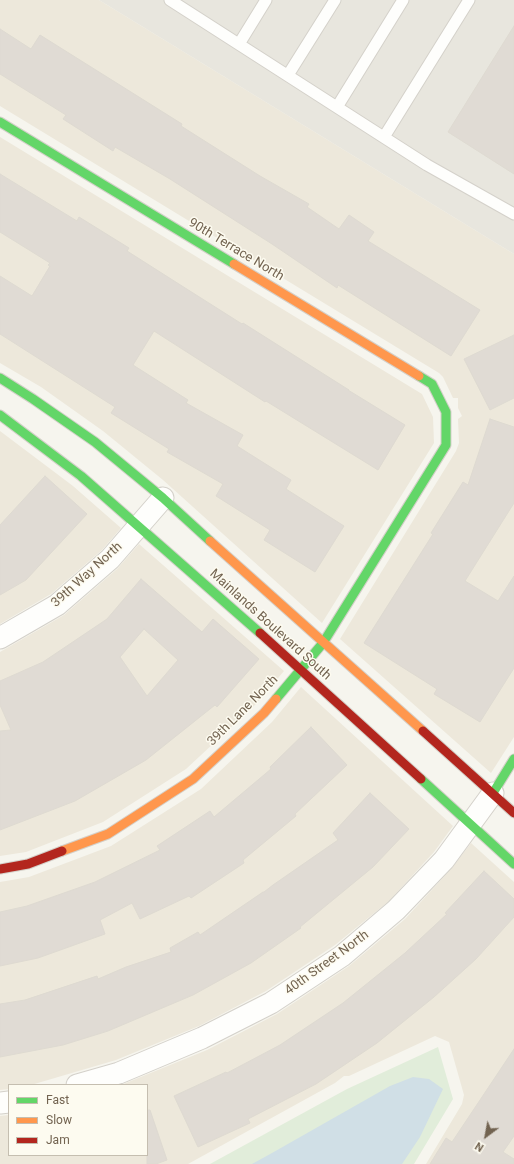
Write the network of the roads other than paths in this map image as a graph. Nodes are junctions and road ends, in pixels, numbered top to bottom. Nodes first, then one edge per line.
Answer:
1 (170, 0) edge
2 (266, 0) edge
3 (334, 0) edge
4 (403, 0) edge
5 (469, 0) edge
6 (239, 44) junction
7 (288, 75) junction
8 (337, 107) junction
9 (0, 122) edge
10 (384, 137) junction
11 (514, 214) edge
12 (0, 378) edge
13 (446, 412) joint
14 (0, 416) edge
15 (163, 498) junction
16 (139, 526) junction
17 (0, 638) edge
18 (324, 643) junction
19 (302, 669) junction
20 (514, 759) edge
21 (493, 793) junction
22 (514, 812) edge
23 (470, 824) junction
24 (514, 864) edge
25 (0, 870) edge
26 (80, 1084) edge

1 - 6 lane
2 - 6 lane
3 - 7 lane
4 - 8 lane
5 - 10 lane
6 - 7 lane
7 - 8 lane
8 - 10 lane
9 - 13 street, 90th Terrace North
10 - 11 lane
12 - 15 street, Mainlands Boulevard South
13 - 18 street, 39th Lane North
14 - 16 street, Mainlands Boulevard South
15 - 16 street, 39th Way North
15 - 18 street, Mainlands Boulevard South
16 - 17 street, 39th Way North
16 - 19 street, Mainlands Boulevard South
18 - 19 street, 39th Lane North
18 - 21 street, Mainlands Boulevard South
19 - 23 street, Mainlands Boulevard South
19 - 25 street, 39th Lane North
20 - 21 street, 40th Street North
21 - 22 street, Mainlands Boulevard South
21 - 23 street, 40th Street North
23 - 24 street, Mainlands Boulevard South
23 - 26 street, 40th Street North

